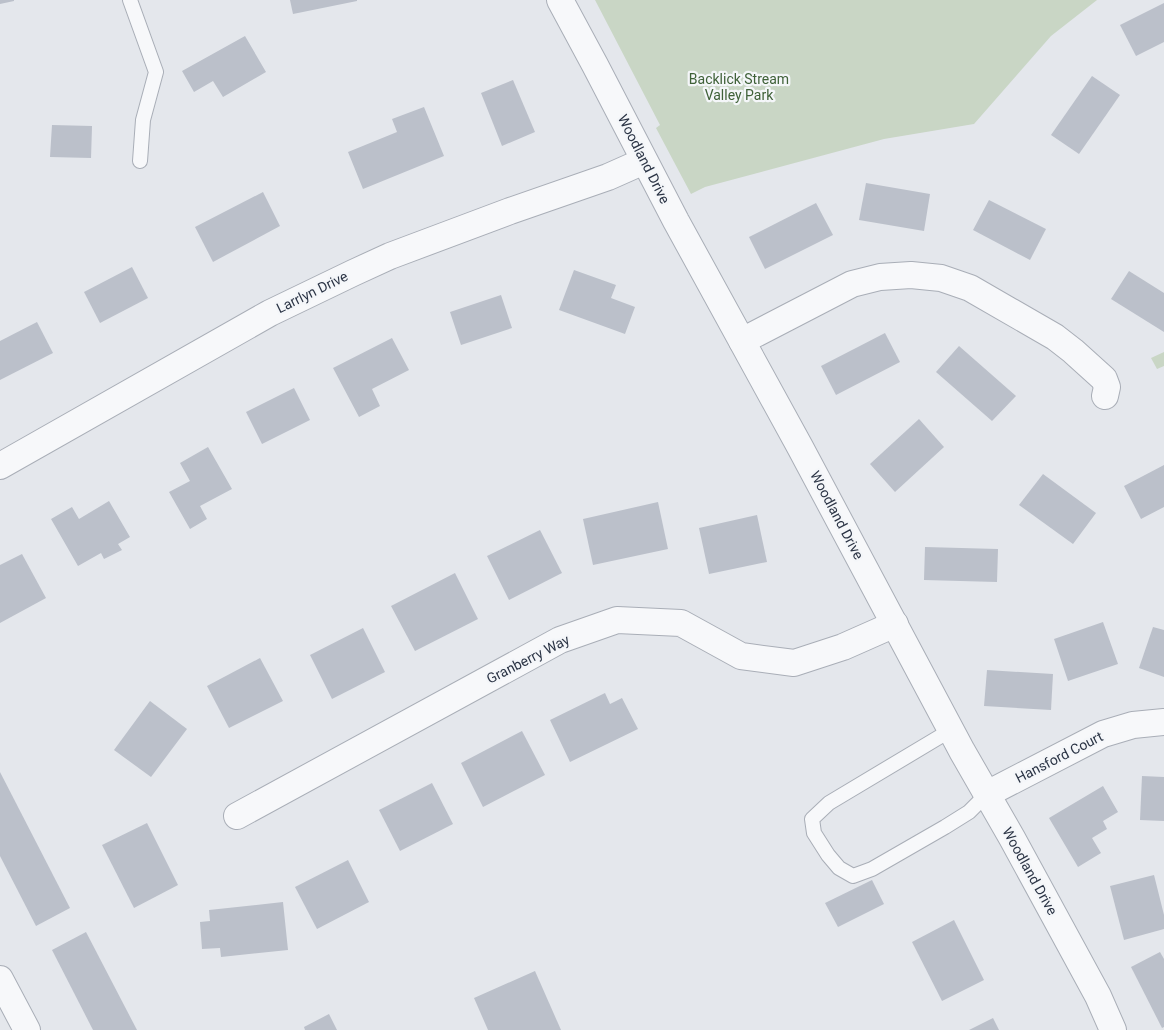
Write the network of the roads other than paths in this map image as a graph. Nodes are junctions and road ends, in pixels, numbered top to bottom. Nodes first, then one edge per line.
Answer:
1 (130, 0) edge
2 (560, 0) edge
3 (140, 161) dead end
4 (644, 161) junction
5 (742, 341) junction
6 (1105, 396) dead end
7 (0, 466) edge
8 (894, 624) junction
9 (1164, 722) edge
10 (951, 730) junction
11 (987, 794) junction
12 (237, 816) dead end
13 (0, 979) edge
14 (27, 1030) edge
15 (1113, 1030) edge

1 - 3 lane
2 - 4 street, Woodland Drive
4 - 5 street, Woodland Drive
4 - 7 street, Larrlyn Drive
5 - 6 street
5 - 8 street, Woodland Drive
8 - 10 street, Woodland Drive
8 - 12 street, Granberry Way
9 - 11 street, Hansford Court
10 - 11 street, Woodland Drive
10 - 11 lane
11 - 15 street, Woodland Drive
13 - 14 street

